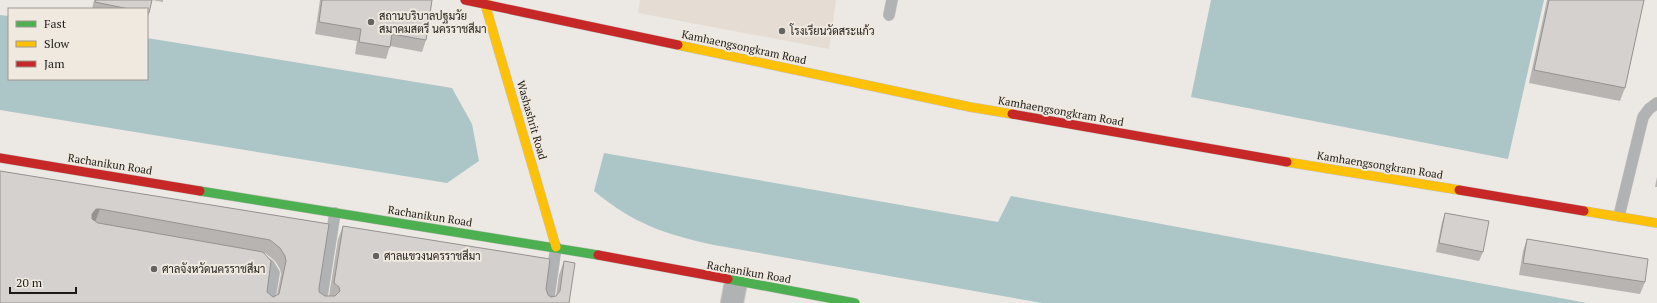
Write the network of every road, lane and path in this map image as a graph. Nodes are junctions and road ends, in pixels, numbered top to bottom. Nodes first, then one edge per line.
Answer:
1 (465, 0) edge
2 (892, 0) edge
3 (486, 2) edge
4 (889, 15) dead end
5 (1657, 103) edge
6 (0, 158) edge
7 (335, 214) junction
8 (1619, 216) junction
9 (1657, 223) edge
10 (556, 248) junction
11 (246, 256) edge
12 (734, 293) edge
13 (269, 303) edge
14 (328, 303) edge
15 (548, 303) edge
16 (855, 303) edge

1 - 3 street, Kamhaengsongkram Road
2 - 4 lane
3 - 8 street, Kamhaengsongkram Road
3 - 10 street, Washashrit Road
5 - 8 lane
6 - 7 street, Rachanikun Road
7 - 10 street, Rachanikun Road
7 - 14 lane
8 - 9 street, Kamhaengsongkram Road
10 - 12 street, Rachanikun Road
10 - 15 lane
11 - 13 lane
12 - 16 street, Rachanikun Road

